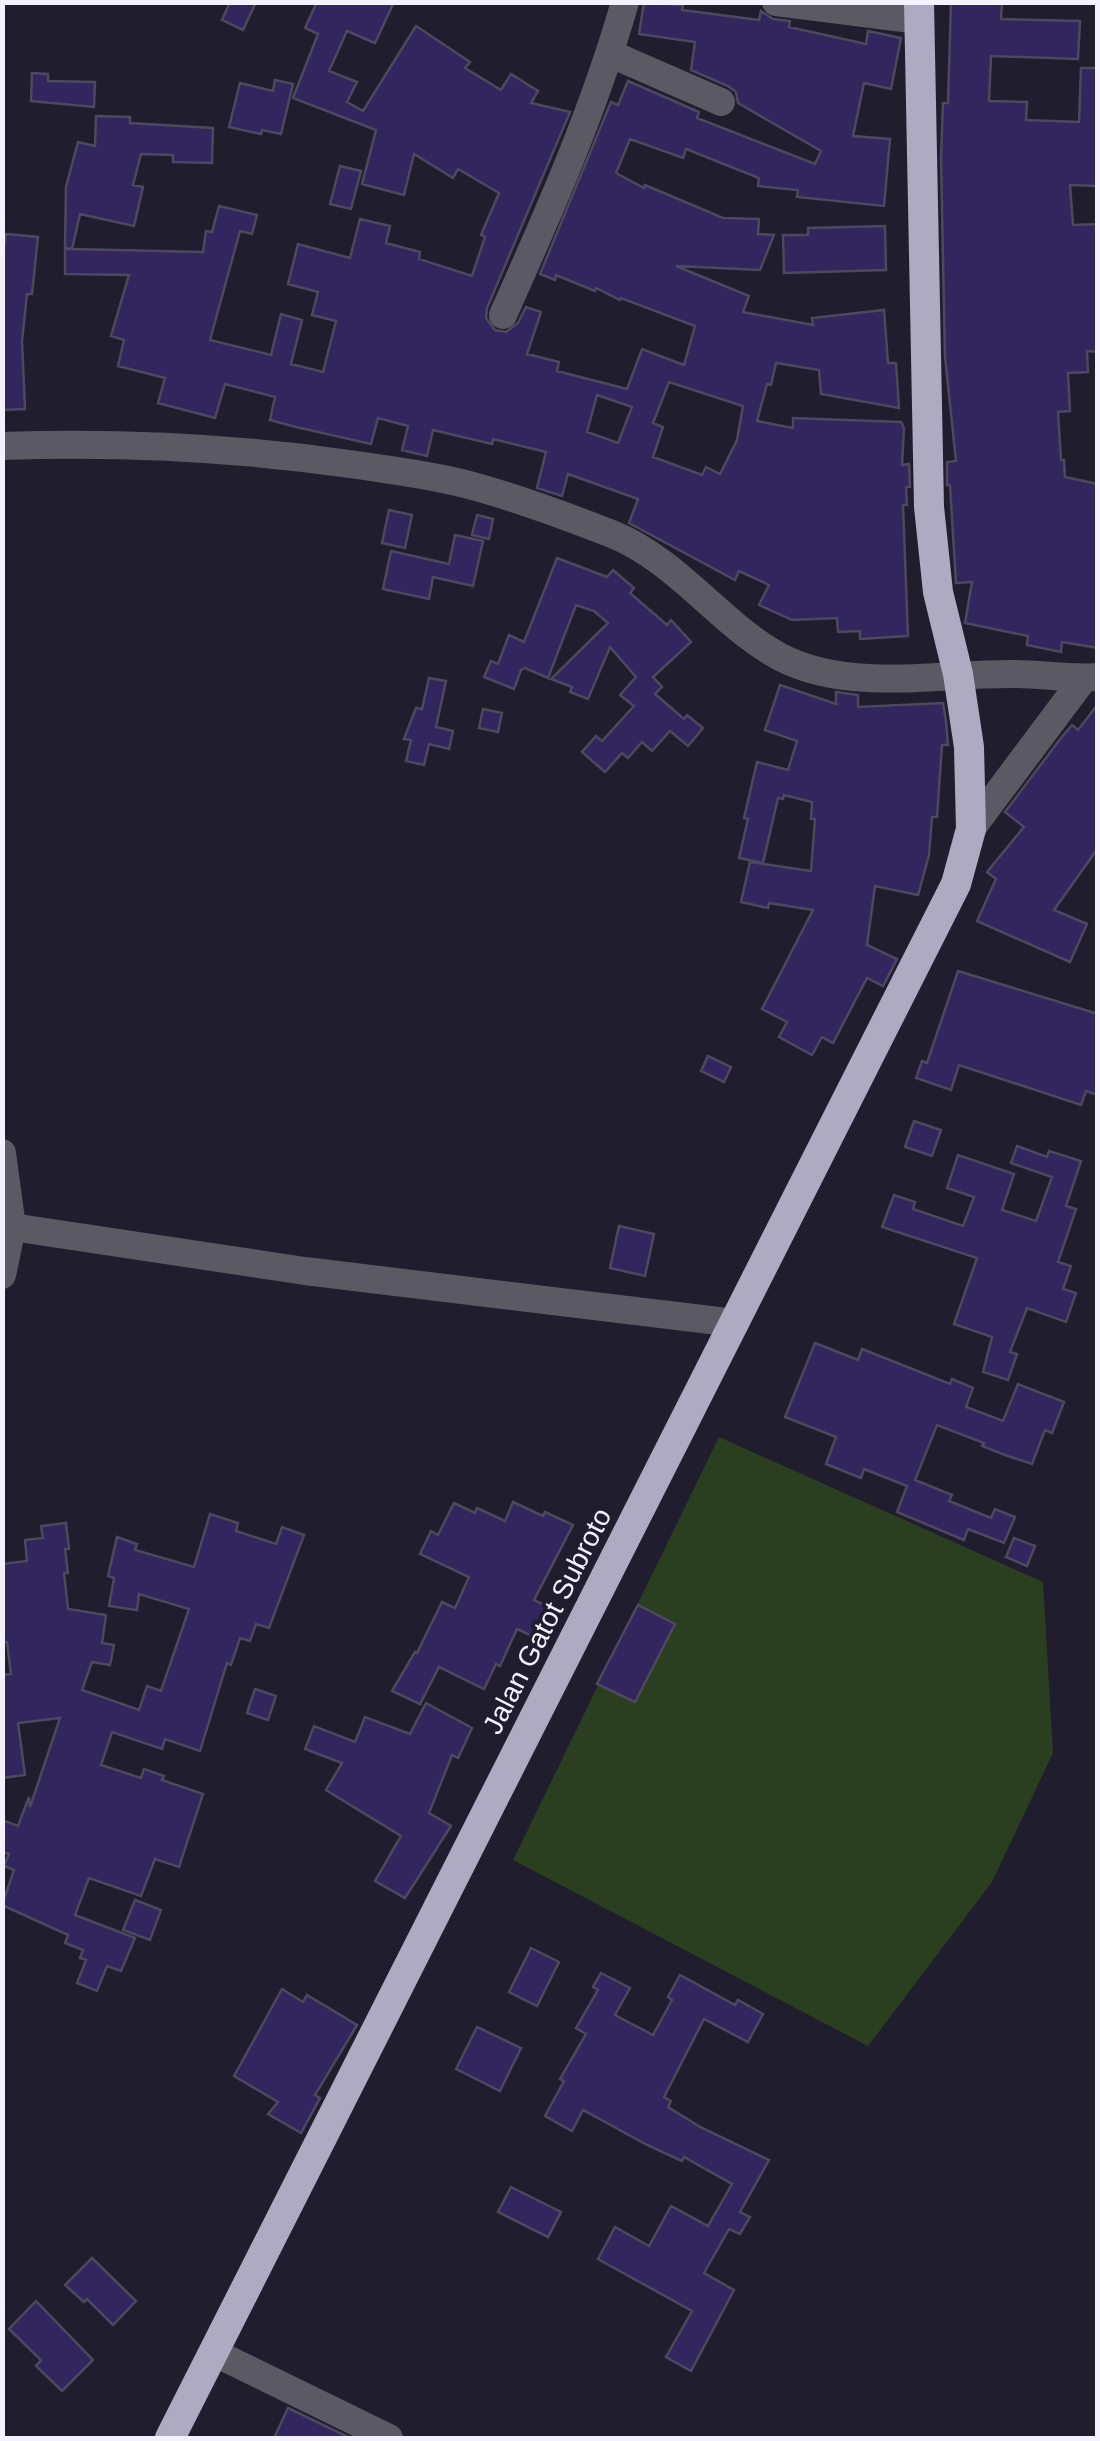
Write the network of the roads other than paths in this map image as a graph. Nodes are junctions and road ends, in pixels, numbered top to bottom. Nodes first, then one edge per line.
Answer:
1 (625, 2) edge
2 (776, 2) edge
3 (919, 11) edge
4 (611, 54) junction
5 (721, 102) dead end
6 (503, 315) dead end
7 (2, 446) edge
8 (958, 674) junction
9 (1090, 678) edge
10 (970, 829) junction
11 (2, 1153) edge
12 (12, 1227) junction
13 (2, 1275) edge
14 (735, 1323) junction
15 (213, 2352) junction
16 (170, 2438) edge
17 (388, 2438) edge

1 - 4 street
2 - 3 street
3 - 8 highway, Jalan Gatot Subroto
4 - 5 street
4 - 6 street
7 - 8 street
8 - 9 street
8 - 10 highway, Jalan Gatot Subroto
9 - 10 street
10 - 14 highway, Jalan Gatot Subroto
11 - 12 street
12 - 13 street
12 - 14 street
14 - 15 highway, Jalan Gatot Subroto
15 - 16 highway, Jalan Gatot Subroto
15 - 17 street

